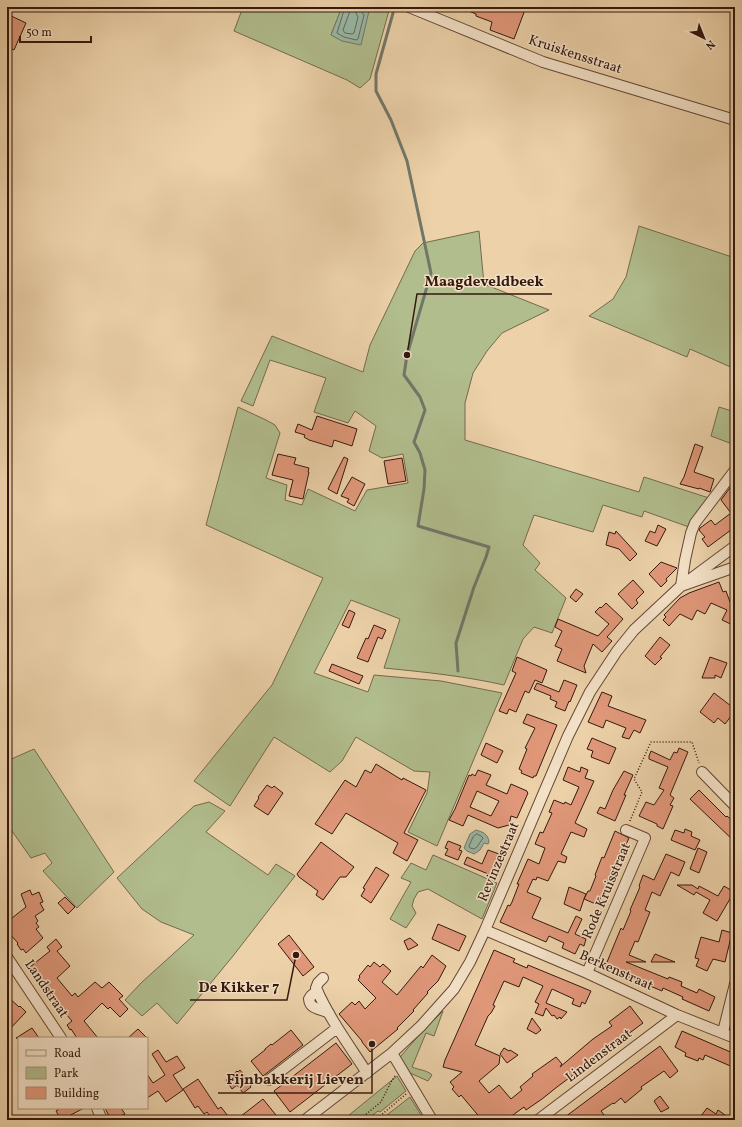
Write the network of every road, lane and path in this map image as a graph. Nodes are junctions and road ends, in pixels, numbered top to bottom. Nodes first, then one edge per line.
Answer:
1 (409, 7) edge
2 (735, 120) edge
3 (735, 470) edge
4 (735, 546) edge
5 (735, 567) edge
6 (681, 586) junction
7 (702, 772) joint
8 (735, 806) edge
9 (626, 830) joint
10 (485, 930) junction
11 (7, 957) edge
12 (587, 974) junction
13 (323, 978) dead end
14 (735, 984) edge
15 (677, 1015) junction
16 (337, 1028) junction
17 (723, 1032) junction
18 (60, 1037) edge
19 (735, 1038) edge
20 (392, 1053) junction
21 (403, 1070) junction
22 (367, 1073) junction
23 (269, 1080) dead end
24 (413, 1088) junction
25 (97, 1109) edge
26 (380, 1116) dead end
27 (102, 1120) edge
28 (305, 1120) edge
29 (359, 1120) edge
30 (432, 1120) edge
31 (538, 1120) edge

1 - 2 street, Kruiskensstraat
3 - 6 street
4 - 6 street, Revinzestraat
5 - 6 street, Revinzestraat
6 - 10 street, Revinzestraat
7 - 8 street
7 - 9 path
9 - 12 street, Rode Kruisstraat
10 - 12 street, Berkenstraat
10 - 20 street, Revinzestraat
11 - 18 street, Landstraat
12 - 15 street, Berkenstraat
13 - 16 street
14 - 17 street
15 - 17 street, Berkenstraat
15 - 31 street, Lindenstraat
16 - 22 street
16 - 23 street
17 - 19 street, Berkenstraat
20 - 21 street
20 - 22 street, Revinzestraat
21 - 24 street
21 - 29 path
22 - 28 street, Revinzestraat
24 - 26 path
24 - 30 street
25 - 27 street

